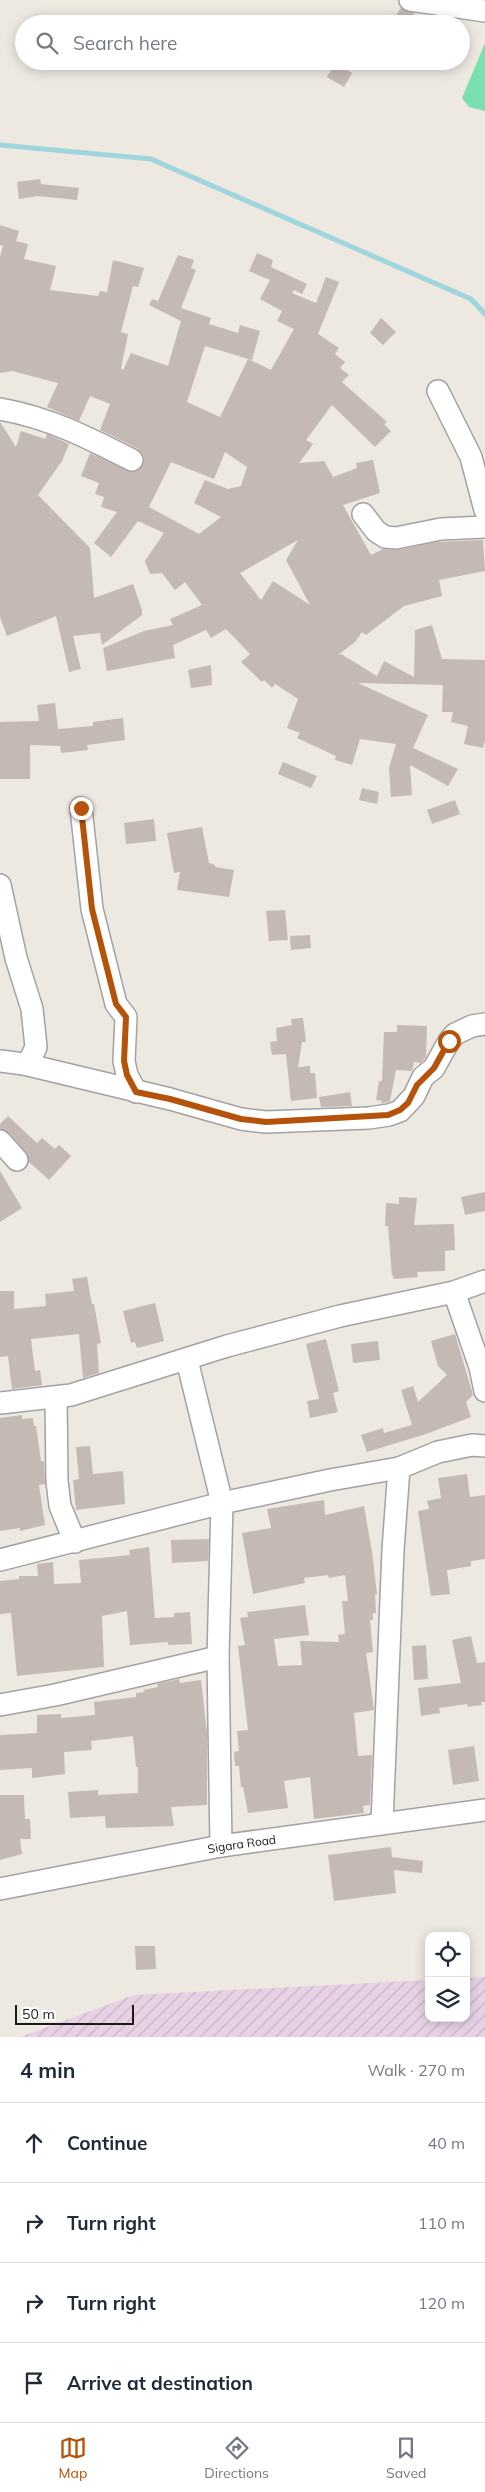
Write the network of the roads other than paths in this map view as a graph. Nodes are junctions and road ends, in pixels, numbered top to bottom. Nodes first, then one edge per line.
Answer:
1 (410, 0) edge
2 (485, 11) edge
3 (438, 391) dead end
4 (0, 409) edge
5 (132, 460) dead end
6 (485, 510) edge
7 (363, 514) dead end
8 (485, 527) edge
9 (81, 808) dead end
10 (0, 885) edge
11 (485, 1024) edge
12 (0, 1061) edge
13 (24, 1064) junction
14 (136, 1092) junction
15 (0, 1141) edge
16 (17, 1160) dead end
17 (485, 1280) edge
18 (454, 1292) junction
19 (187, 1360) junction
20 (485, 1391) edge
21 (56, 1398) junction
22 (0, 1403) edge
23 (485, 1446) edge
24 (399, 1468) junction
25 (222, 1503) junction
26 (75, 1542) junction
27 (0, 1560) edge
28 (218, 1657) junction
29 (0, 1705) edge
30 (485, 1810) edge
31 (382, 1824) junction
32 (221, 1846) junction
33 (0, 1889) edge

1 - 2 street
3 - 6 street
4 - 5 street
7 - 8 street
9 - 14 street
10 - 13 street
11 - 14 street
12 - 13 street
13 - 14 street
15 - 16 street
17 - 18 street
18 - 19 street
18 - 20 street
19 - 21 street
19 - 25 street
21 - 22 street
21 - 26 street
23 - 24 street
24 - 25 street
24 - 31 street
25 - 26 street
25 - 28 street
26 - 27 street
28 - 29 street
28 - 32 street
30 - 31 street, Sigara Road
31 - 32 street, Sigara Road
32 - 33 street, Sigara Road

